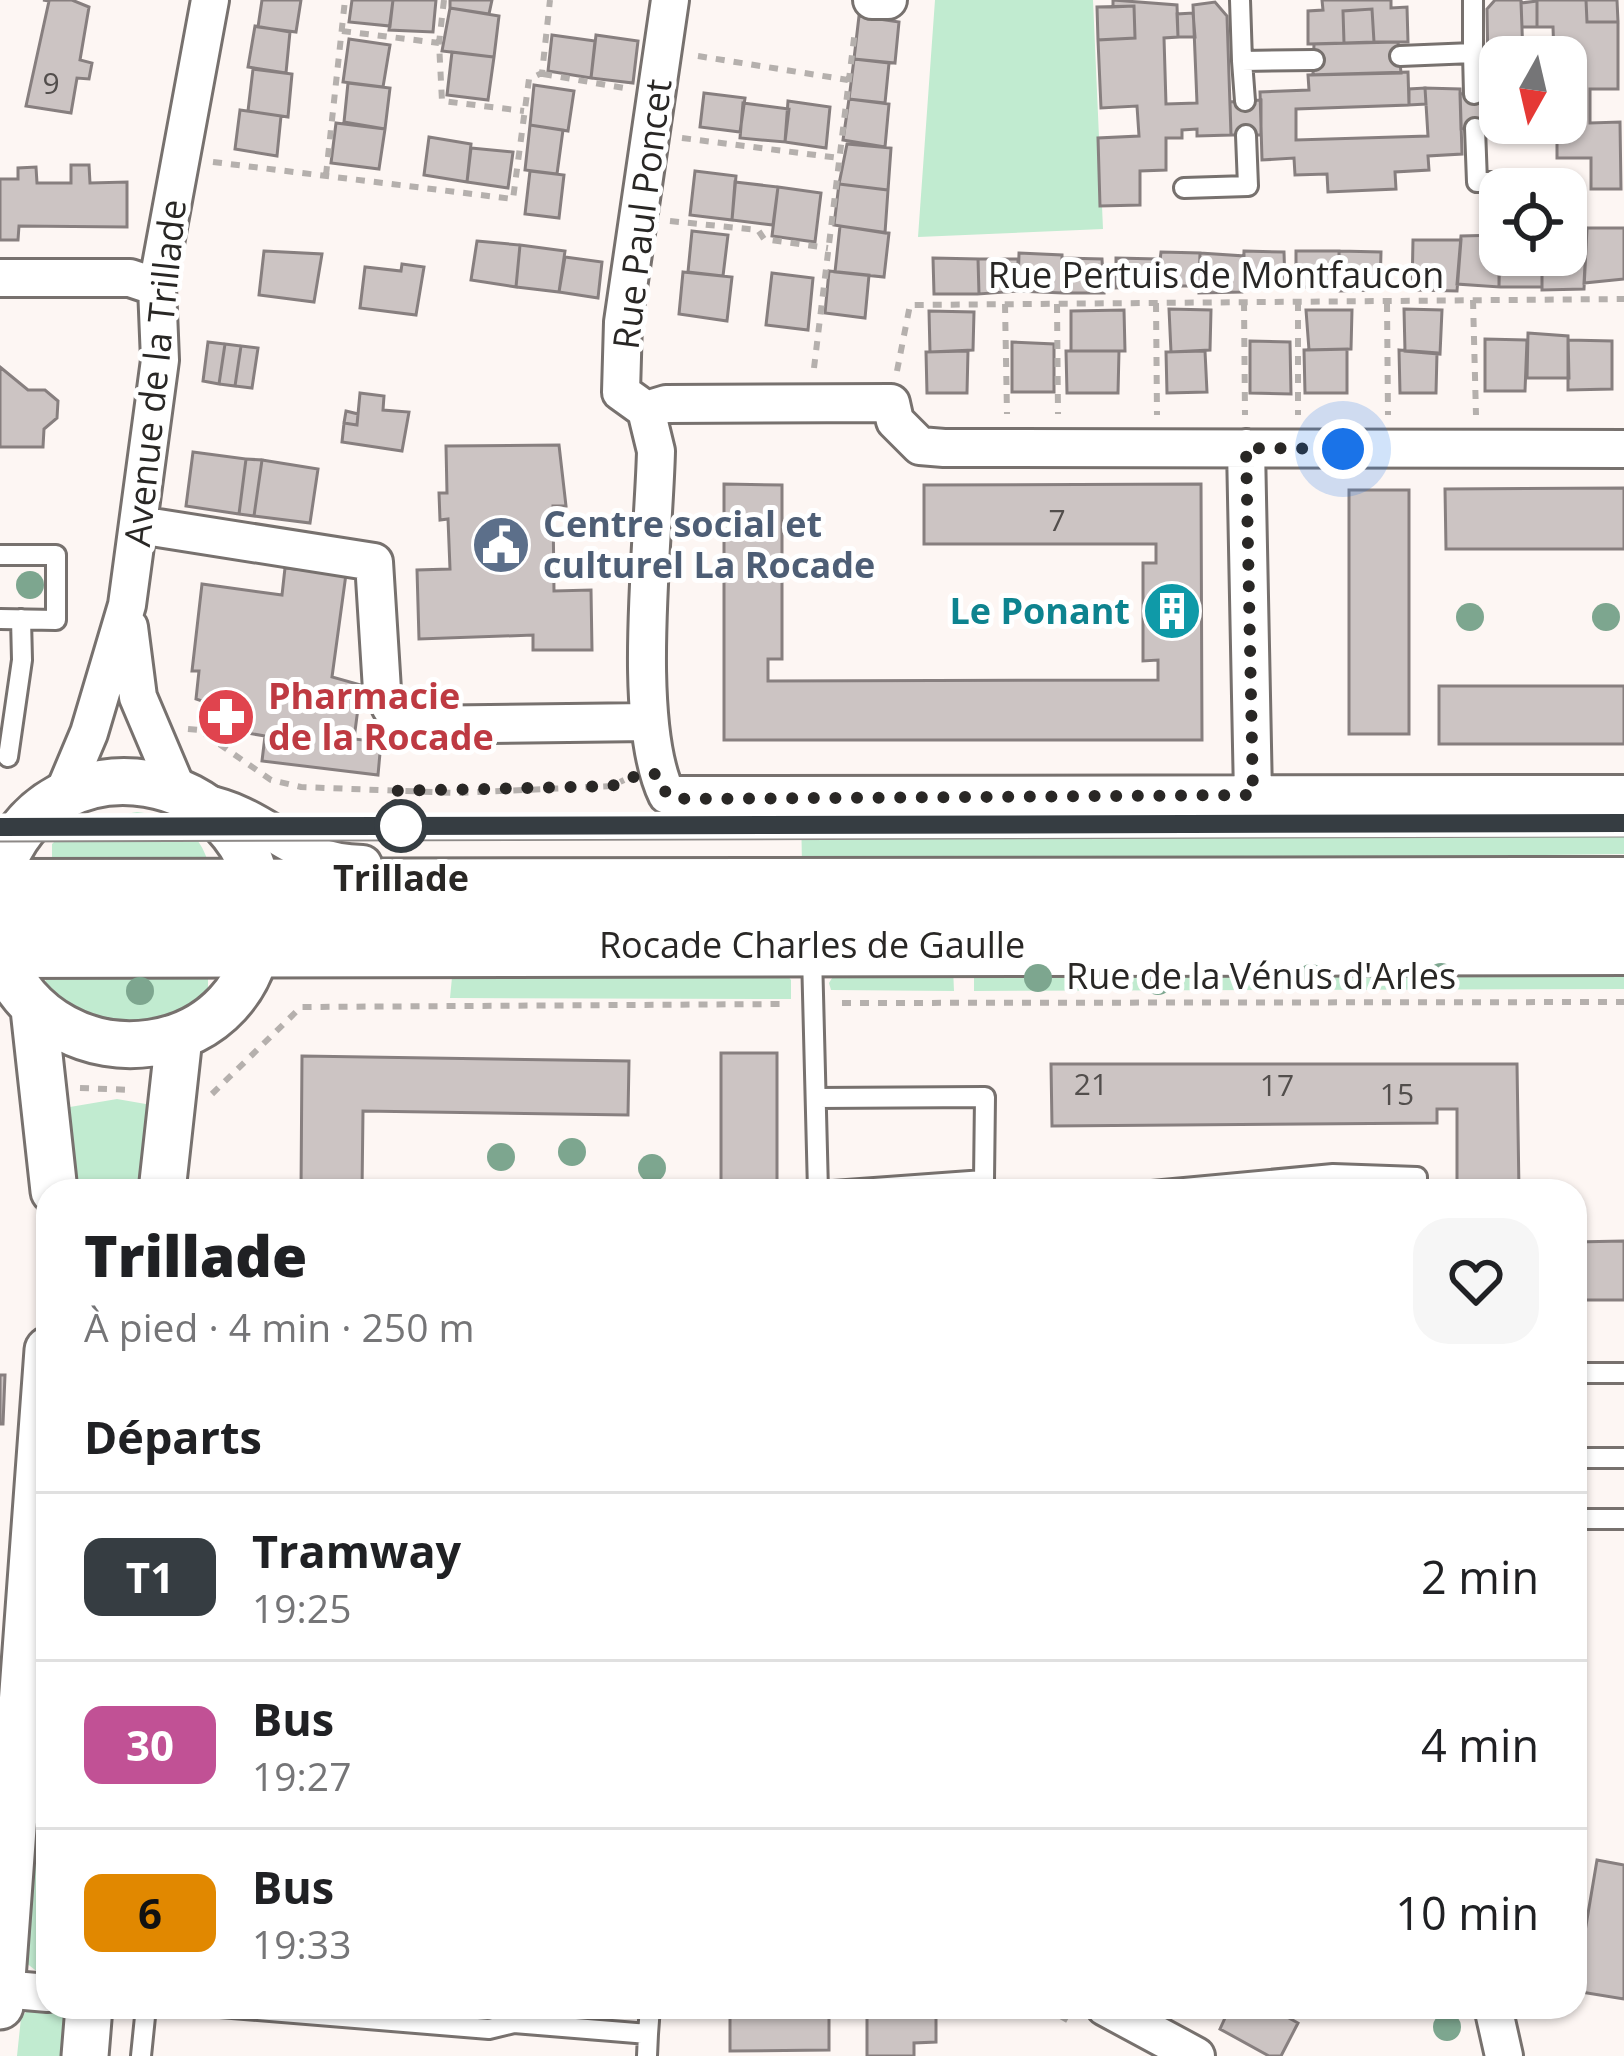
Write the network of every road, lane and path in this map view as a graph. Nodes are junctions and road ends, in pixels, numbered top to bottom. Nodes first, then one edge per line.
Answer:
1 (210, 0) edge
2 (345, 0) edge
3 (444, 0) edge
4 (550, 0) edge
5 (670, 0) edge
6 (888, 0) edge
7 (1240, 0) edge
8 (1473, 0) edge
9 (864, 10) edge
10 (342, 31) junction
11 (439, 43) junction
12 (663, 50) junction
13 (1473, 52) junction
14 (1400, 56) dead end
15 (1313, 60) dead end
16 (1242, 61) junction
17 (542, 73) junction
18 (848, 80) junction
19 (658, 94) junction
20 (1474, 94) dead end
21 (1245, 101) dead end
22 (524, 111) junction
23 (1475, 128) dead end
24 (652, 134) junction
25 (1246, 135) dead end
26 (180, 158) junction
27 (839, 158) junction
28 (326, 175) junction
29 (1479, 182) edge
30 (1184, 188) dead end
31 (641, 218) junction
32 (828, 248) junction
33 (0, 278) edge
34 (157, 287) junction
35 (1624, 299) edge
36 (1473, 300) junction
37 (1388, 301) junction
38 (1244, 302) junction
39 (1298, 302) junction
40 (1156, 303) junction
41 (1005, 304) junction
42 (1057, 304) junction
43 (810, 402) junction
44 (891, 404) junction
45 (646, 410) junction
46 (1007, 448) junction
47 (1059, 448) junction
48 (1158, 448) junction
49 (1246, 448) junction
50 (1298, 448) junction
51 (1389, 449) junction
52 (1477, 449) junction
53 (1624, 449) edge
54 (139, 525) junction
55 (0, 555) edge
56 (127, 605) junction
57 (0, 619) edge
58 (21, 619) junction
59 (648, 722) junction
60 (172, 728) dead end
61 (8, 757) dead end
62 (657, 774) junction
63 (1624, 794) edge
64 (1253, 795) junction
65 (62, 796) junction
66 (189, 796) junction
67 (0, 872) edge
68 (599, 887) junction
69 (259, 888) junction
70 (1624, 888) edge
71 (0, 890) edge
72 (1624, 944) edge
73 (812, 945) junction
74 (257, 948) junction
75 (0, 951) edge
76 (1624, 1003) edge
77 (813, 1004) junction
78 (34, 1010) junction
79 (179, 1036) junction
80 (46, 1086) junction
81 (193, 1093) junction
82 (816, 1098) junction
83 (53, 1179) edge
84 (166, 1179) edge
85 (818, 1179) edge
86 (984, 1179) edge
87 (1384, 1179) edge
88 (1418, 1179) edge
89 (1587, 1373) edge
90 (1624, 1373) edge
91 (36, 1454) edge
92 (1587, 1458) edge
93 (1624, 1458) edge
94 (1587, 1519) edge
95 (1624, 1519) edge
96 (12, 1663) edge
97 (32, 1798) edge
98 (3, 1931) edge
99 (1, 1989) edge
100 (36, 1992) edge
101 (0, 2006) edge
102 (88, 2019) edge
103 (145, 2019) edge
104 (360, 2019) edge
105 (489, 2019) edge
106 (649, 2019) edge
107 (1127, 2019) edge
108 (1496, 2019) edge
109 (489, 2030) junction
110 (648, 2034) junction
111 (85, 2056) edge
112 (141, 2056) edge
113 (647, 2056) edge
114 (1196, 2056) edge
115 (1504, 2056) edge

1 - 26 street, Avenue de la Trillade
2 - 10 path
3 - 11 path
4 - 17 path
5 - 12 street, Rue Paul Poncet
6 - 9 street
7 - 16 lane
8 - 13 lane
9 - 18 path
10 - 11 path
10 - 28 path
11 - 22 path
12 - 18 path
12 - 19 street, Rue Paul Poncet
13 - 14 lane
13 - 20 lane
15 - 16 lane
16 - 21 lane
17 - 19 path
17 - 22 path
18 - 27 path
19 - 24 street, Rue Paul Poncet
22 - 28 path
23 - 29 lane
24 - 27 path
24 - 31 street, Rue Paul Poncet
25 - 30 lane
26 - 28 path
26 - 34 street, Avenue de la Trillade
27 - 32 path
31 - 32 path
31 - 45 street, Rue Paul Poncet
32 - 43 path
33 - 34 street
34 - 54 street, Avenue de la Trillade
35 - 36 path, Rue Pertuis de Montfaucon
36 - 37 path, Rue Pertuis de Montfaucon
36 - 52 path
37 - 39 path, Rue Pertuis de Montfaucon
37 - 51 path
38 - 39 path, Rue Pertuis de Montfaucon
38 - 40 path, Rue Pertuis de Montfaucon
38 - 49 path
39 - 50 path
40 - 42 path, Rue Pertuis de Montfaucon
40 - 48 path
41 - 42 path, Rue Pertuis de Montfaucon
41 - 44 path, Rue Pertuis de Montfaucon
41 - 46 path
42 - 47 path
43 - 44 street
43 - 45 street
44 - 46 street
45 - 59 street, Rue Paul Poncet
46 - 47 street
47 - 48 street
48 - 49 street
49 - 50 street
49 - 64 street
50 - 51 street
51 - 52 street
52 - 53 street
54 - 56 street, Avenue de la Trillade
54 - 59 street
55 - 58 lane
56 - 65 street, Avenue de la Trillade
56 - 66 street, Avenue de la Trillade
57 - 58 lane
58 - 61 lane
59 - 62 street, Rue Paul Poncet
60 - 62 path
62 - 64 street
63 - 64 street
65 - 66 street
65 - 67 street
66 - 68 street
66 - 69 street
68 - 69 main road, Rocade Charles de Gaulle
68 - 70 main road, Rocade Charles de Gaulle
69 - 71 main road, Rocade Charles de Gaulle
69 - 74 street
72 - 73 main road, Rocade Charles de Gaulle
73 - 74 main road, Rocade Charles de Gaulle
73 - 77 lane
74 - 75 main road, Rocade Charles de Gaulle
74 - 79 street
75 - 78 street
76 - 77 path, Rue de la Vénus d'Arles
77 - 81 path, Rue de la Vénus d'Arles
77 - 82 lane
78 - 79 street
78 - 80 street
79 - 81 street
80 - 81 path
80 - 83 street
81 - 84 street
82 - 85 lane
82 - 86 lane
87 - 88 lane
89 - 90 lane
91 - 96 street
92 - 93 lane
94 - 95 lane
96 - 97 street
97 - 98 street
98 - 99 street
99 - 100 street
99 - 101 street
102 - 111 street
103 - 112 lane
104 - 109 lane
105 - 109 lane
106 - 110 lane
107 - 114 street
108 - 115 street
109 - 110 lane
110 - 113 lane

